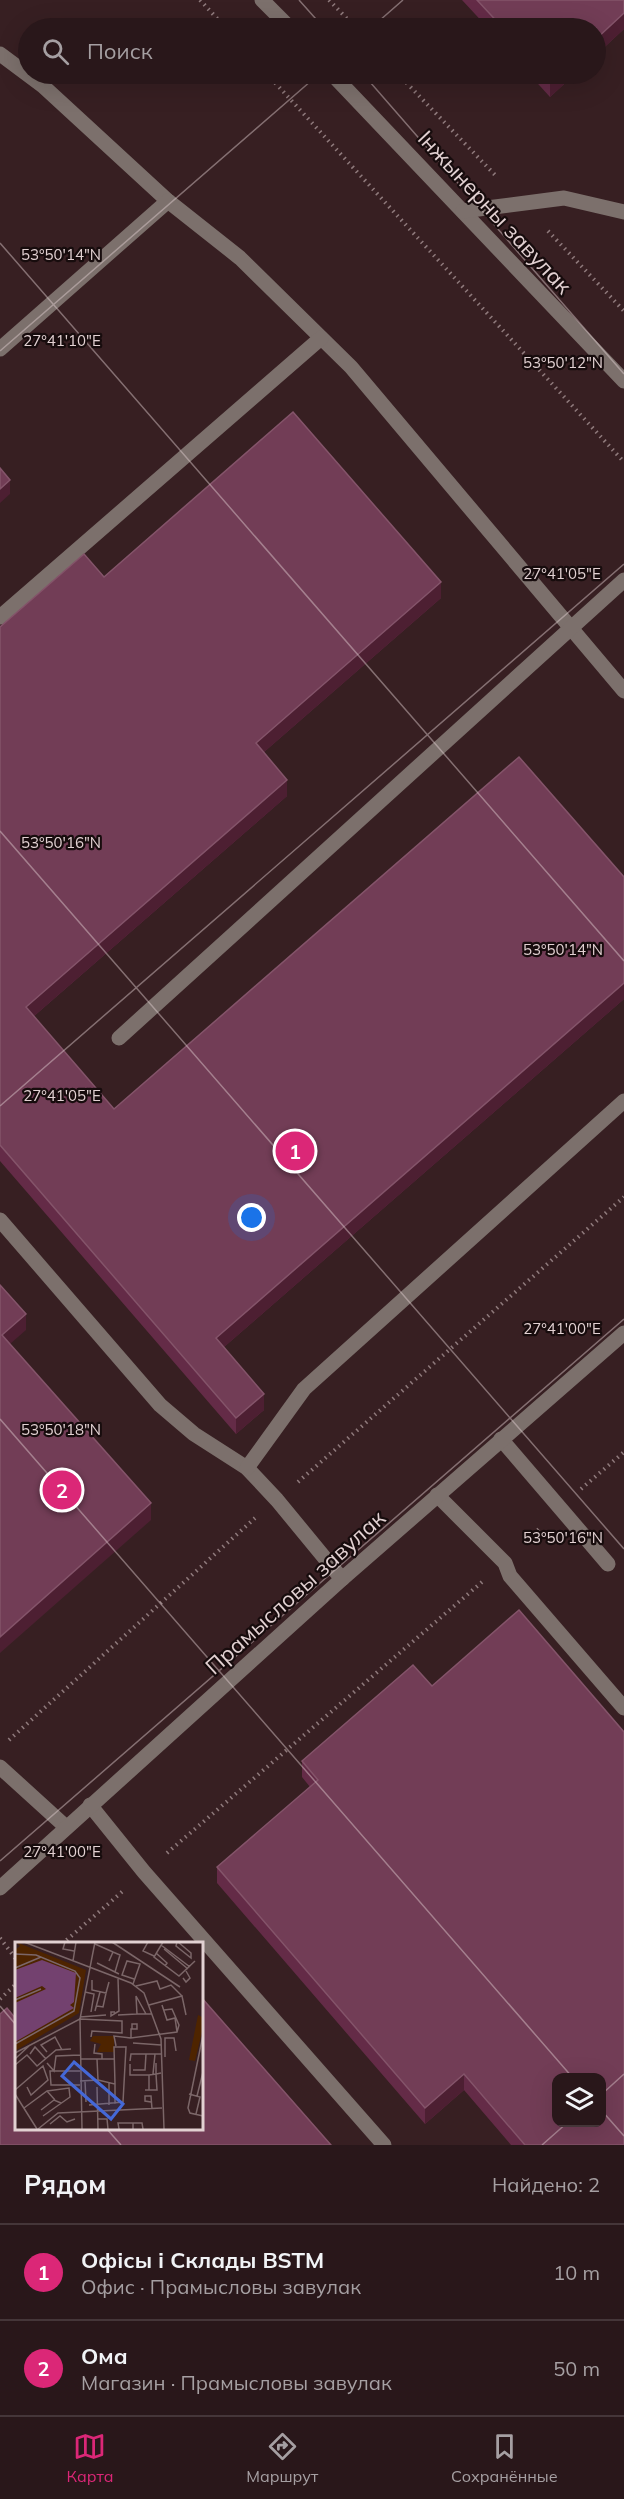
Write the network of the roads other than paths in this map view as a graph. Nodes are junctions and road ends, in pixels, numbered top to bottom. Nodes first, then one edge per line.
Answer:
1 (262, 0) edge
2 (280, 18) edge
3 (0, 54) edge
4 (18, 68) edge
5 (39, 84) edge
6 (342, 84) edge
7 (168, 201) junction
8 (463, 211) junction
9 (624, 212) edge
10 (321, 338) junction
11 (0, 349) edge
12 (624, 381) edge
13 (624, 580) edge
14 (0, 617) edge
15 (570, 629) junction
16 (624, 691) edge
17 (118, 1038) dead end
18 (624, 1101) edge
19 (0, 1220) edge
20 (624, 1333) edge
21 (501, 1439) junction
22 (247, 1468) junction
23 (438, 1495) junction
24 (608, 1564) dead end
25 (342, 1580) junction
26 (624, 1708) edge
27 (0, 1767) edge
28 (90, 1805) junction
29 (66, 1827) junction
30 (0, 1888) edge
31 (384, 2145) edge

1 - 2 street
3 - 4 street
5 - 7 street
6 - 8 street, Інжынерны завулак
7 - 10 street
7 - 11 street
8 - 9 street
8 - 12 street, Інжынерны завулак
10 - 14 street
10 - 15 street
13 - 15 street
15 - 16 street
15 - 17 street
18 - 22 street
19 - 22 street
20 - 21 street, Прамысловы завулак
21 - 23 street, Прамысловы завулак
21 - 24 street
22 - 25 street
23 - 25 street, Прамысловы завулак
23 - 26 street
25 - 28 street, Прамысловы завулак
27 - 29 street
28 - 29 street, Прамысловы завулак
28 - 31 street
29 - 30 street, Прамысловы завулак

